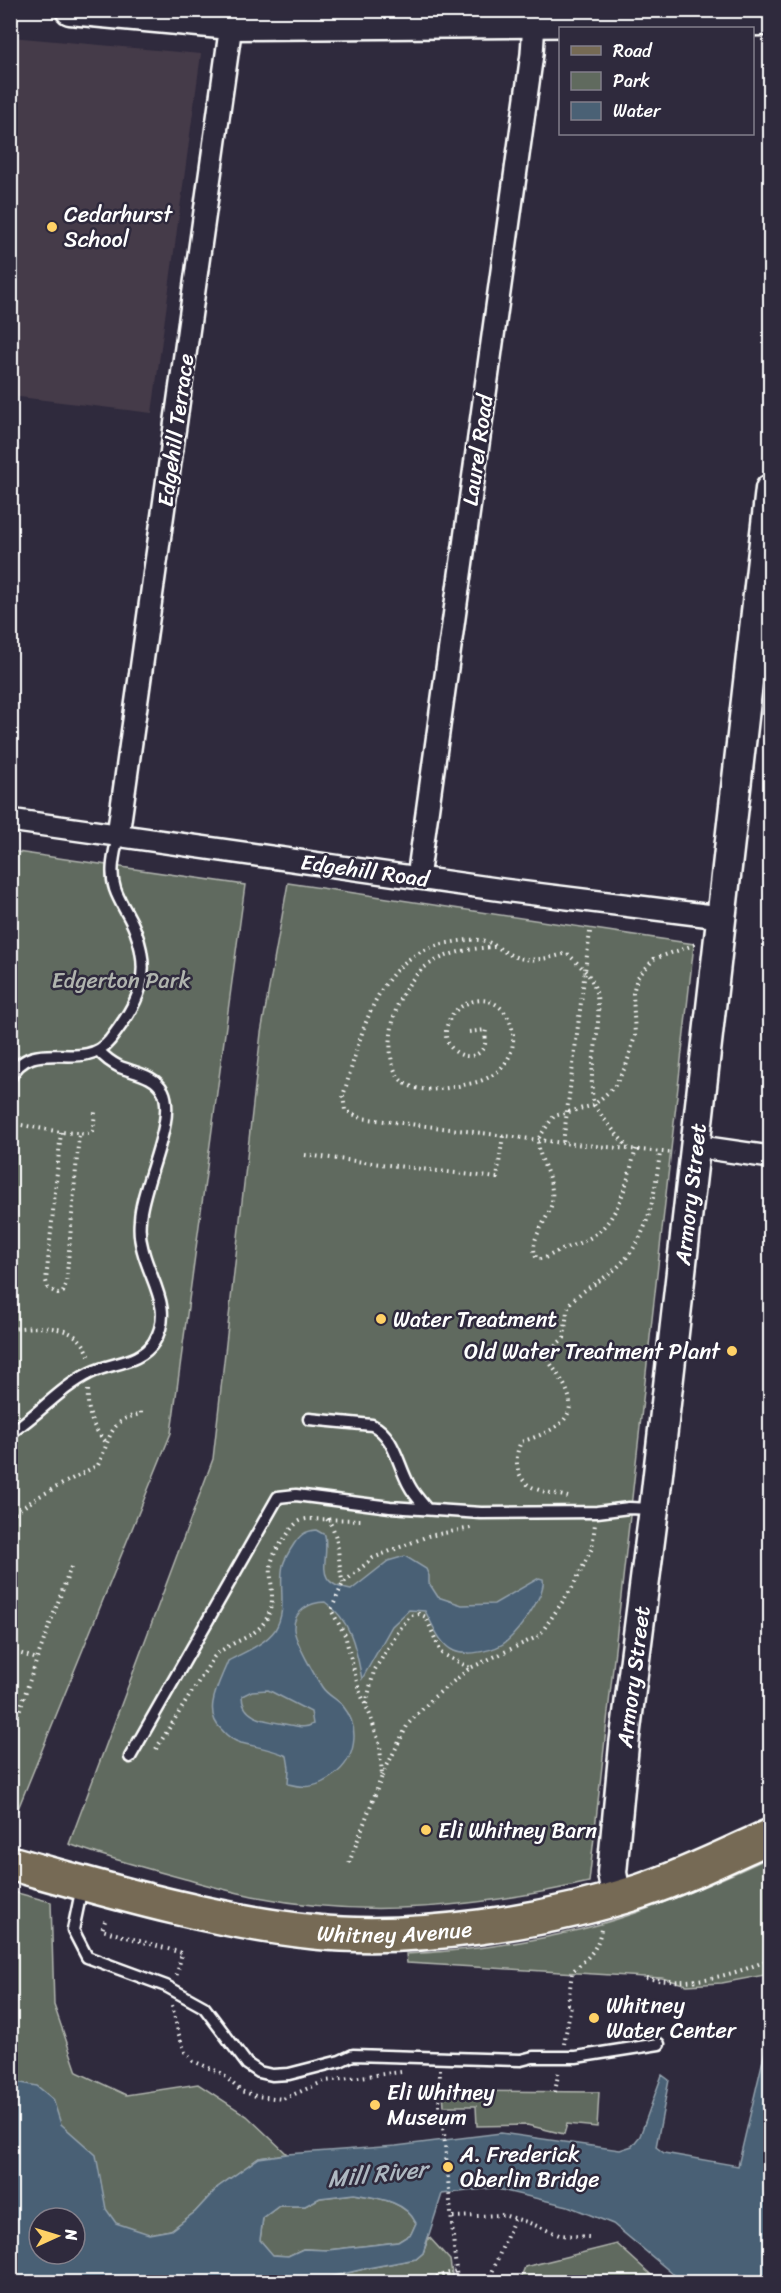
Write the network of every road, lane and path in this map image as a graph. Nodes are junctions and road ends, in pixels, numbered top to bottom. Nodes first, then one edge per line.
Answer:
1 (70, 10) edge
2 (701, 16) edge
3 (342, 17) edge
4 (771, 21) edge
5 (534, 22) junction
6 (231, 25) junction
7 (771, 489) edge
8 (10, 820) edge
9 (118, 835) junction
10 (418, 878) junction
11 (720, 916) junction
12 (590, 932) dead end
13 (718, 945) junction
14 (496, 947) junction
15 (583, 970) junction
16 (470, 1032) dead end
17 (99, 1051) junction
18 (10, 1078) edge
19 (594, 1105) junction
20 (94, 1112) dead end
21 (567, 1113) junction
22 (10, 1123) edge
23 (61, 1132) junction
24 (79, 1134) junction
25 (503, 1135) junction
26 (538, 1139) junction
27 (563, 1143) junction
28 (628, 1148) junction
29 (636, 1149) junction
30 (684, 1150) junction
31 (660, 1153) junction
32 (305, 1155) dead end
33 (771, 1157) edge
34 (10, 1329) edge
35 (564, 1338) dead end
36 (92, 1372) junction
37 (141, 1409) dead end
38 (309, 1419) dead end
39 (10, 1433) edge
40 (106, 1442) junction
41 (426, 1508) junction
42 (654, 1509) junction
43 (10, 1516) edge
44 (327, 1519) junction
45 (371, 1520) dead end
46 (462, 1524) dead end
47 (471, 1525) dead end
48 (481, 1526) dead end
49 (71, 1567) dead end
50 (343, 1583) junction
51 (10, 1650) edge
52 (37, 1659) junction
53 (366, 1705) junction
54 (10, 1738) edge
55 (156, 1749) dead end
56 (130, 1757) dead end
57 (382, 1776) junction
58 (771, 1836) edge
59 (10, 1863) edge
60 (350, 1863) dead end
61 (83, 1884) junction
62 (617, 1899) junction
63 (601, 1929) dead end
64 (771, 1959) edge
65 (646, 1978) dead end
66 (569, 1991) dead end
67 (658, 2044) dead end
68 (442, 2057) junction
69 (453, 2217) junction
70 (515, 2217) junction
71 (589, 2237) dead end
72 (456, 2271) junction
73 (419, 2283) edge
74 (457, 2283) edge
75 (488, 2283) edge

1 - 6 main road
2 - 4 main road
2 - 5 main road
3 - 5 main road
3 - 6 main road
5 - 10 street, Laurel Road
6 - 9 street, Edgehill Terrace
7 - 11 main road, Armory Street
8 - 9 street, Edgehill Road
9 - 10 street, Edgehill Road
9 - 17 lane
10 - 11 street, Edgehill Road
11 - 13 main road, Armory Street
12 - 15 path
13 - 19 path
13 - 30 main road, Armory Street
14 - 15 path
14 - 16 path
14 - 25 path
15 - 19 path
15 - 21 path
17 - 18 lane
17 - 36 lane
19 - 21 path
19 - 28 path
20 - 24 path
21 - 26 path
21 - 27 path
22 - 23 path
23 - 24 path
23 - 24 path
25 - 26 path
25 - 32 path
26 - 27 path
26 - 29 path
27 - 28 path
28 - 29 path
29 - 31 path
30 - 31 path
30 - 33 street
30 - 42 main road, Armory Street
31 - 35 path
34 - 36 path
36 - 39 lane
36 - 40 path
37 - 40 path
38 - 41 lane
40 - 43 path
41 - 42 lane
41 - 56 lane
42 - 62 main road, Armory Street
44 - 45 path
44 - 50 path
44 - 55 path
46 - 47 path
48 - 50 path
49 - 52 path
50 - 53 path
51 - 52 path
52 - 54 path
53 - 57 path
53 - 57 path
57 - 60 path
58 - 62 main road, Whitney Avenue
59 - 61 main road, Whitney Avenue
61 - 62 main road, Whitney Avenue
61 - 68 lane
63 - 66 path
64 - 65 path
67 - 68 lane
68 - 69 path
69 - 70 path
69 - 72 path
70 - 71 path
70 - 75 path
72 - 73 path
72 - 74 path

